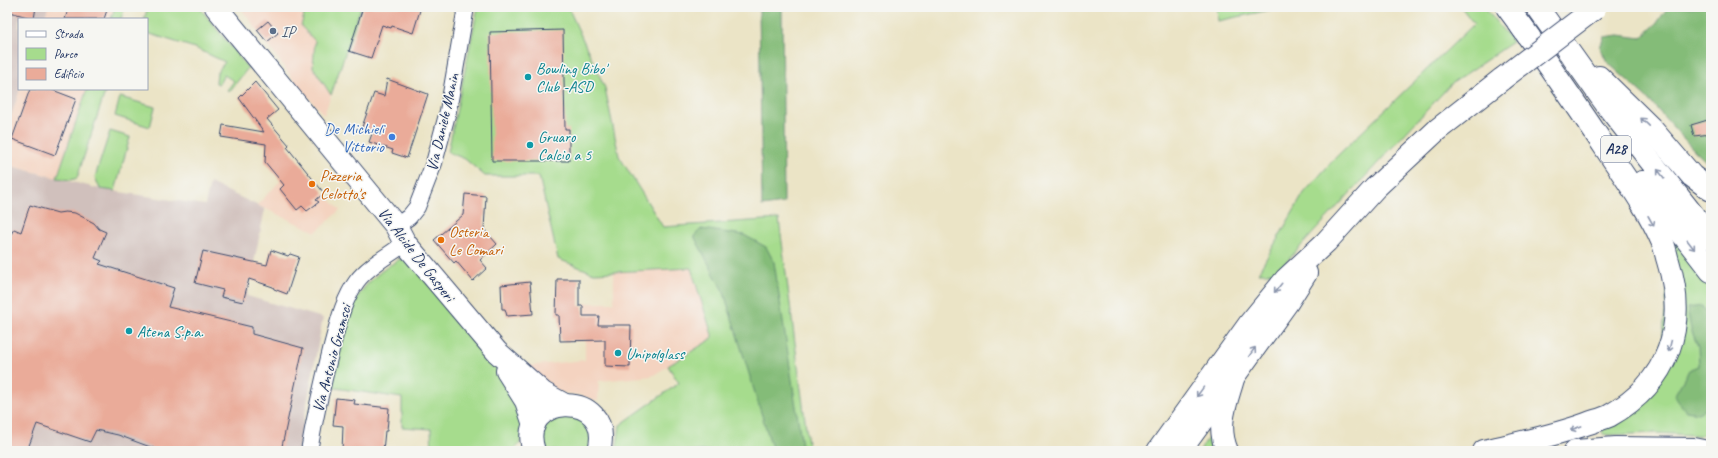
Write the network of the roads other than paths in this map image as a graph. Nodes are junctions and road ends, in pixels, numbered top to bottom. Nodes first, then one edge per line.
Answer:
1 (466, 7) edge
2 (1506, 7) edge
3 (1537, 7) edge
4 (1595, 8) edge
5 (221, 9) edge
6 (1521, 26) junction
7 (1711, 190) edge
8 (401, 235) junction
9 (1711, 238) edge
10 (1326, 242) junction
11 (1711, 271) edge
12 (497, 352) junction
13 (1233, 379) junction
14 (563, 404) junction
15 (531, 442) edge
16 (601, 448) edge
17 (309, 451) edge
18 (1158, 451) edge
19 (1180, 451) edge
20 (1227, 451) edge
21 (1484, 451) edge
22 (1575, 451) edge
23 (1704, 451) edge

1 - 8 street, Via Daniele Manin
2 - 6 main road, A28
7 -> 3 main road
9 -> 3 main road, A28
4 - 10 main road, bridge
5 - 8 main road, Via Alcide De Gasperi
6 -> 11 main road, A28
6 -> 21 main road
8 - 12 main road, Via Alcide De Gasperi
8 - 17 street, Via Antonio Gramsci
13 -> 10 main road
10 -> 18 main road
12 - 14 main road, Via Alcide De Gasperi
12 - 15 main road, Via Alcide De Gasperi
13 - 19 main road
13 - 20 main road
14 - 15 main road
14 - 16 main road, Via Alcide De Gasperi
22 - 23 main road

